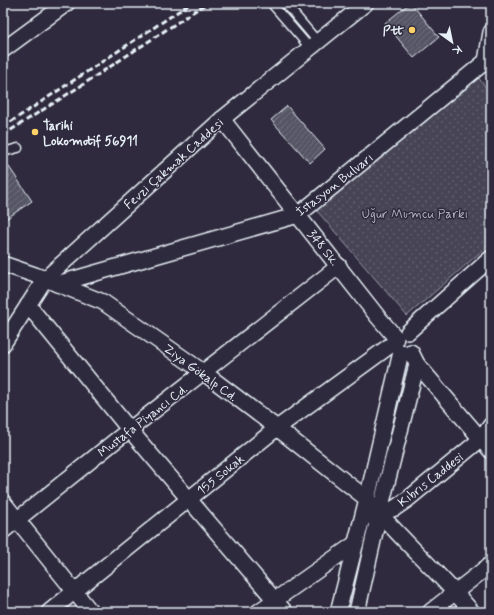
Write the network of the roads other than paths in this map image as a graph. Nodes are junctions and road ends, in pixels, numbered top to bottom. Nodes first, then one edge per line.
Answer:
1 (67, 3) edge
2 (271, 3) edge
3 (285, 3) edge
4 (366, 3) edge
5 (491, 32) edge
6 (314, 45) junction
7 (3, 50) edge
8 (488, 64) edge
9 (222, 119) junction
10 (18, 148) dead end
11 (3, 152) edge
12 (298, 215) junction
13 (491, 258) edge
14 (3, 264) edge
15 (339, 266) junction
16 (51, 281) junction
17 (28, 305) junction
18 (3, 344) edge
19 (405, 346) junction
20 (202, 372) junction
21 (491, 426) edge
22 (277, 428) junction
23 (130, 429) junction
24 (481, 439) junction
25 (491, 451) edge
26 (189, 499) junction
27 (367, 499) junction
28 (3, 502) edge
29 (379, 514) junction
30 (17, 520) junction
31 (361, 521) junction
32 (3, 531) edge
33 (356, 543) junction
34 (491, 564) edge
35 (74, 592) junction
36 (456, 592) junction
37 (275, 600) junction
38 (49, 612) edge
39 (91, 612) edge
40 (258, 612) edge
41 (285, 612) edge
42 (338, 612) edge
43 (357, 612) edge
44 (430, 612) edge
45 (472, 612) edge

1 - 7 street
2 - 6 lane
3 - 6 lane
4 - 6 street, Fevzi Çakmak Caddesi
5 - 8 street, İstasyon Bulvarı
6 - 9 street, Fevzi Çakmak Caddesi
8 - 12 street, İstasyon Bulvarı
9 - 12 street, 348 Sk.
9 - 16 street, Fevzi Çakmak Caddesi
10 - 11 lane
12 - 15 street, 348 Sk.
12 - 16 street, İstasyon Bulvarı
13 - 19 street, 155 Sokak
14 - 16 street, Ziya Gökalp Cd.
15 - 19 street, 348 Sk.
15 - 20 street, Mustafa Piyancı Cd.
16 - 17 street, Fevzi Çakmak Caddesi
16 - 20 street, Ziya Gökalp Cd.
17 - 18 street, Fevzi Çakmak Caddesi
17 - 23 street
19 - 22 street, 155 Sokak
19 - 24 street, 348 Sk.
19 - 27 street
19 - 29 street
20 - 22 street, Ziya Gökalp Cd.
20 - 23 street, Mustafa Piyancı Cd.
21 - 24 street, Kıbrıs Caddesi
22 - 26 street, 155 Sokak
22 - 27 street, Ziya Gökalp Cd.
23 - 26 street
23 - 30 street, Mustafa Piyancı Cd.
24 - 25 street, 348 Sk.
24 - 29 street, Kıbrıs Caddesi
26 - 35 street, 155 Sokak
26 - 37 street
27 - 29 street, Ziya Gökalp Cd.
27 - 31 street
28 - 30 street
29 - 31 street, Kıbrıs Caddesi
29 - 36 street, Ziya Gökalp Cd.
29 - 43 street
30 - 32 street, Mustafa Piyancı Cd.
30 - 35 street
31 - 33 street
33 - 37 street
33 - 42 street
34 - 36 street
35 - 38 street, 155 Sokak
35 - 39 street
36 - 44 street
36 - 45 street, Ziya Gökalp Cd.
37 - 40 street
37 - 41 street

